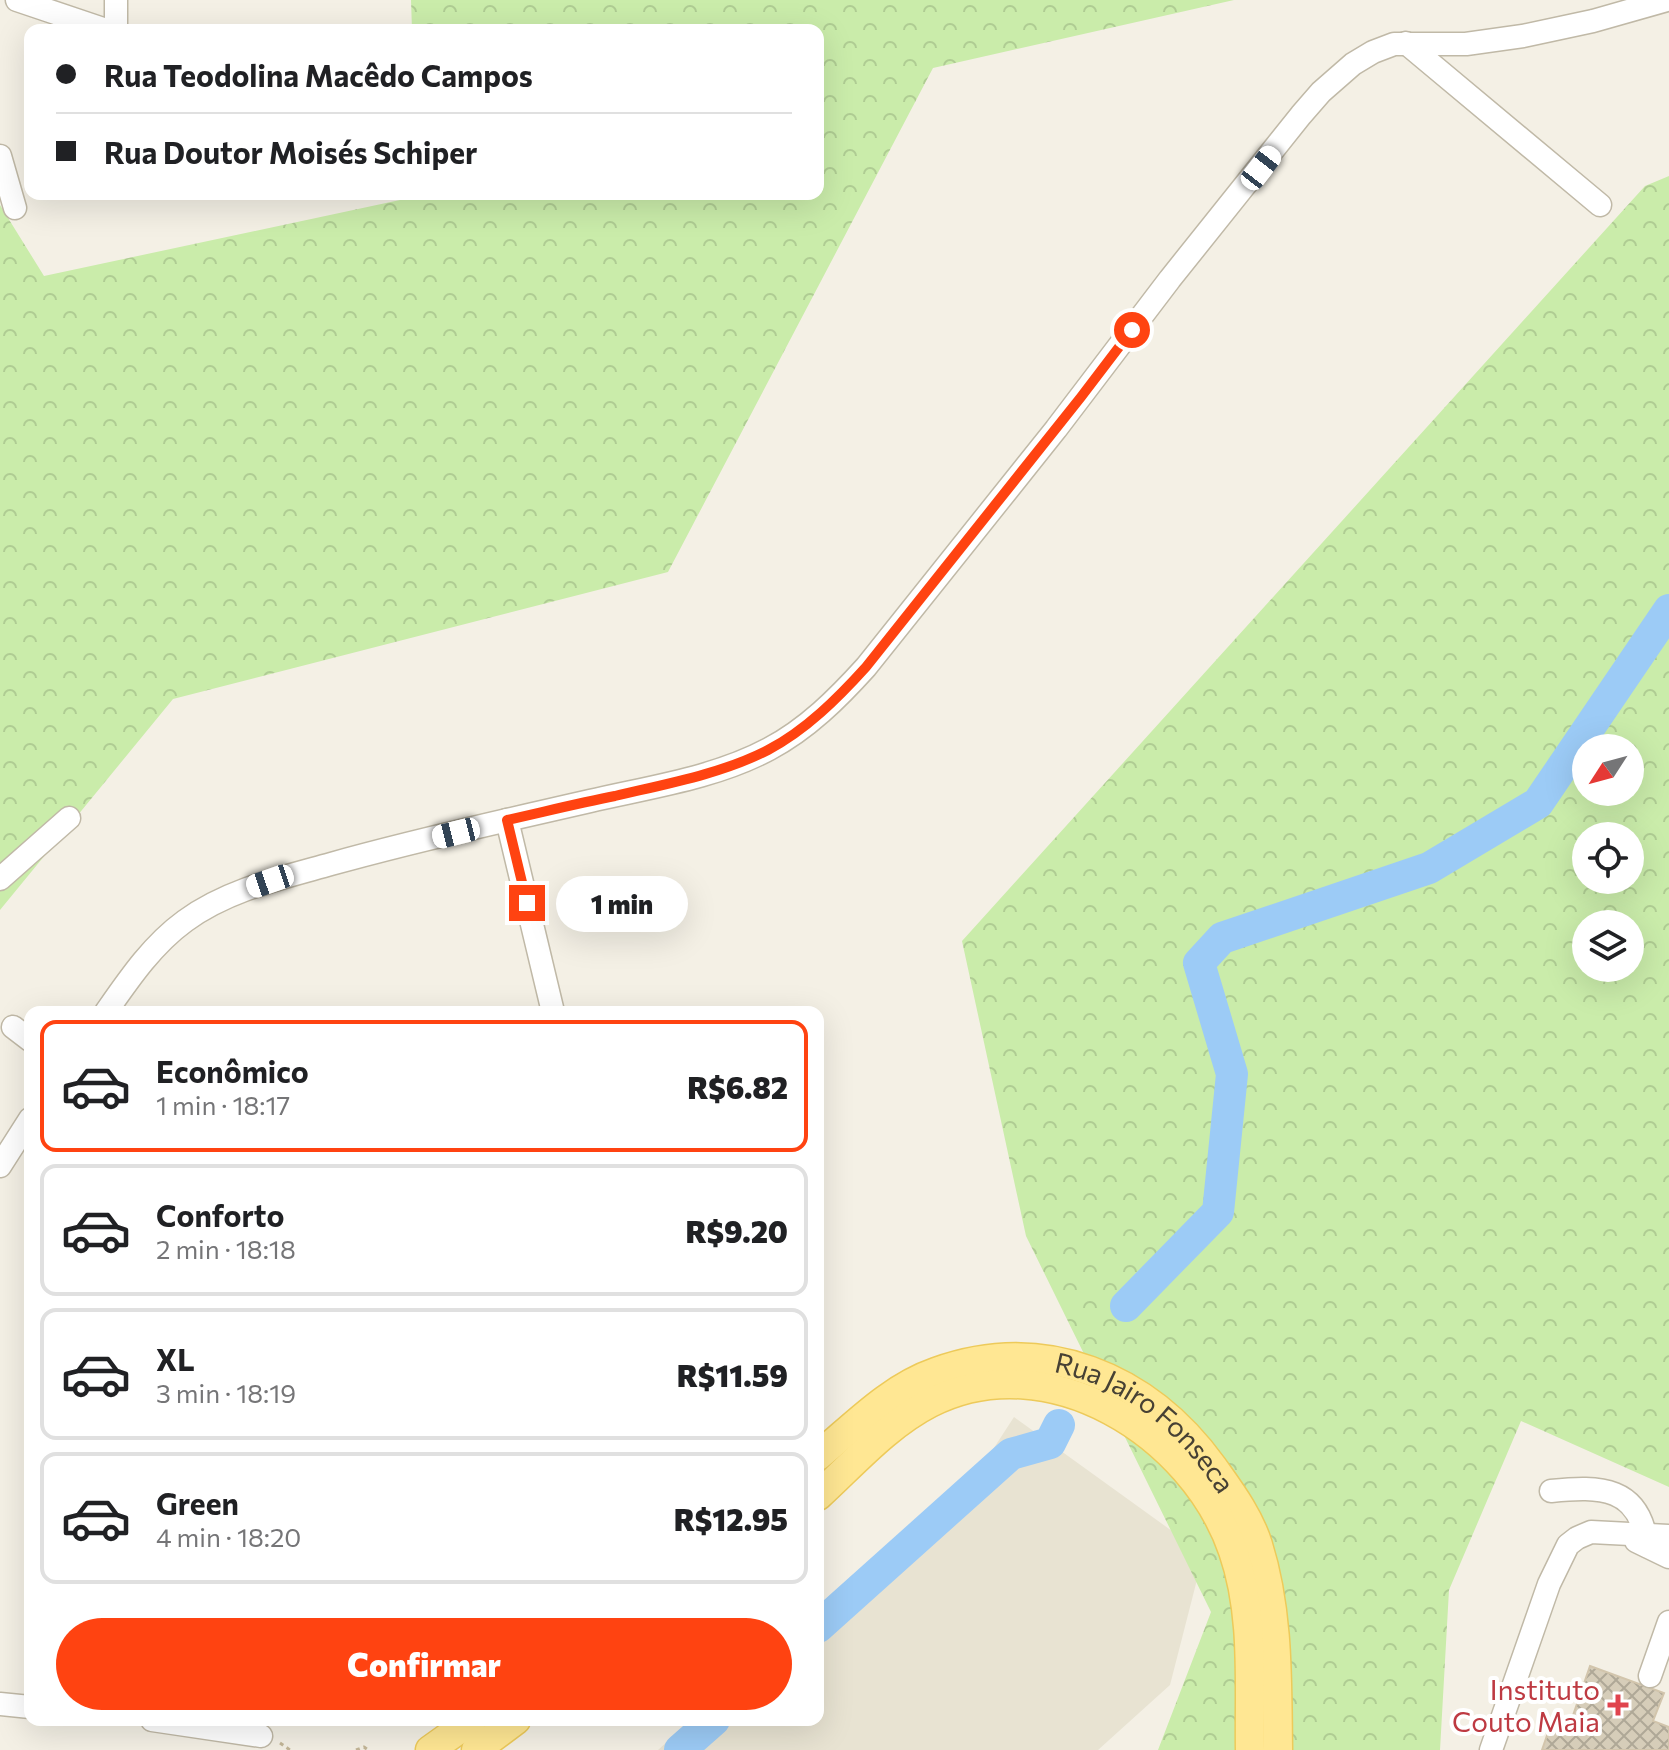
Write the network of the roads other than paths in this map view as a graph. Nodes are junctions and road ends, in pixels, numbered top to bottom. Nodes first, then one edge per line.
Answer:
1 (116, 0) edge
2 (1667, 0) edge
3 (22, 1) edge
4 (89, 24) edge
5 (116, 24) edge
6 (1406, 43) junction
7 (0, 156) edge
8 (1600, 205) dead end
9 (15, 208) dead end
10 (69, 818) dead end
11 (507, 820) junction
12 (0, 879) edge
13 (110, 1006) edge
14 (552, 1006) edge
15 (24, 1128) edge
16 (0, 1166) edge
17 (824, 1451) edge
18 (824, 1491) edge
19 (1551, 1491) dead end
20 (1669, 1536) edge
21 (1639, 1539) junction
22 (1669, 1557) edge
23 (1669, 1622) edge
24 (1650, 1676) dead end
25 (0, 1704) edge
26 (24, 1706) edge
27 (193, 1726) edge
28 (464, 1726) edge
29 (508, 1726) edge
30 (261, 1736) dead end
31 (430, 1750) edge
32 (476, 1750) edge
33 (1250, 1750) edge
34 (1278, 1750) edge
35 (1491, 1750) edge

1 - 5 street
2 - 6 street
3 - 4 street
6 - 8 street
6 - 11 street
7 - 9 street
10 - 12 street
11 - 13 street
11 - 14 street
15 - 16 street
17 - 34 main road, Rua Jairo Fonseca
18 - 33 main road, Rua Jairo Fonseca
19 - 21 street
20 - 21 street
21 - 22 street
21 - 35 street
23 - 24 street
25 - 26 street
27 - 30 street
28 - 31 main road
29 - 32 main road

